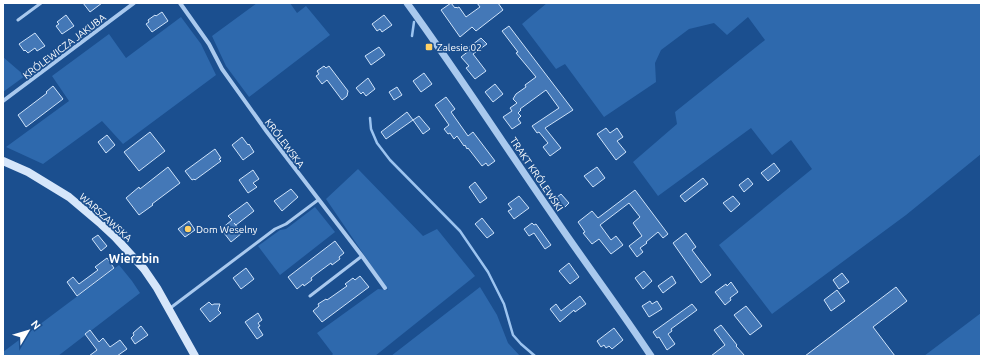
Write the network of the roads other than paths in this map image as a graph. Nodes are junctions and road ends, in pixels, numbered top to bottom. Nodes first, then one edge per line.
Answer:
1 (41, 3) edge
2 (134, 3) edge
3 (180, 3) edge
4 (407, 3) edge
5 (18, 20) dead end
6 (3, 101) edge
7 (3, 161) edge
8 (318, 200) junction
9 (362, 256) junction
10 (385, 288) dead end
11 (310, 296) dead end
12 (170, 310) junction
13 (195, 356) edge
14 (651, 356) edge

1 - 5 lane
2 - 6 street, KRÓLEWICZA JAKUBA
3 - 8 street, KRÓLEWSKA
4 - 14 street, TRAKT KRÓLEWSKI
7 - 12 main road, WARSZAWSKA
8 - 9 street, KRÓLEWSKA
8 - 12 lane
9 - 10 street, KRÓLEWSKA
9 - 11 lane
12 - 13 main road, WARSZAWSKA

